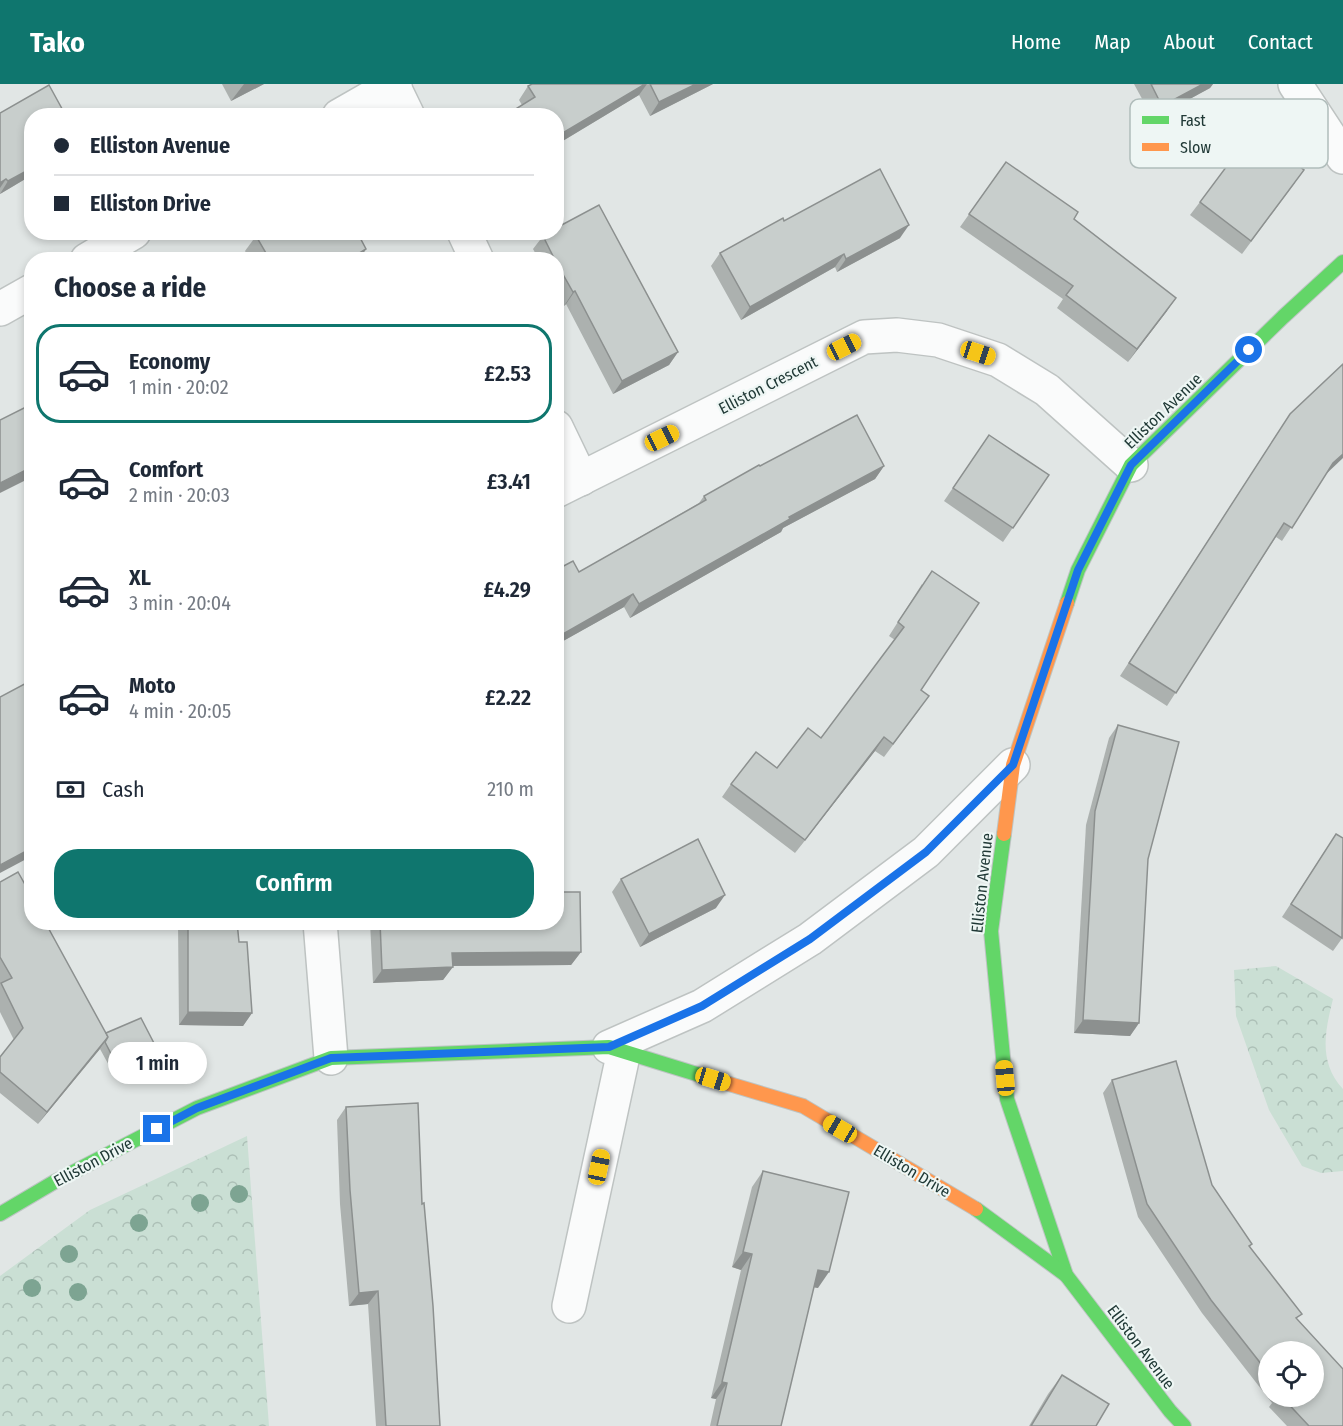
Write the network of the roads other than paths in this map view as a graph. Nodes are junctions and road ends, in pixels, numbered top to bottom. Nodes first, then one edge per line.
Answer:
1 (394, 84) edge
2 (1295, 84) edge
3 (1305, 99) edge
4 (353, 108) edge
5 (404, 108) edge
6 (1328, 134) edge
7 (1343, 157) edge
8 (121, 240) edge
9 (100, 252) edge
10 (1343, 262) edge
11 (24, 296) edge
12 (0, 309) edge
13 (564, 463) edge
14 (1131, 465) junction
15 (569, 485) edge
16 (1013, 765) junction
17 (321, 930) edge
18 (616, 1049) junction
19 (331, 1058) junction
20 (0, 1214) edge
21 (1066, 1275) junction
22 (569, 1306) dead end
23 (1184, 1426) edge

1 - 4 street
1 - 5 street
2 - 3 street
6 - 7 street
8 - 9 street
10 - 14 street, Elliston Avenue
11 - 12 street
13 - 15 street
14 - 15 street, Elliston Crescent
14 - 16 street, Elliston Avenue
16 - 18 street, Elliston Drive
16 - 21 street, Elliston Avenue
17 - 19 street
18 - 19 street, Elliston Drive
18 - 21 street, Elliston Drive
18 - 22 street
19 - 20 street, Elliston Drive
21 - 23 street, Elliston Avenue

